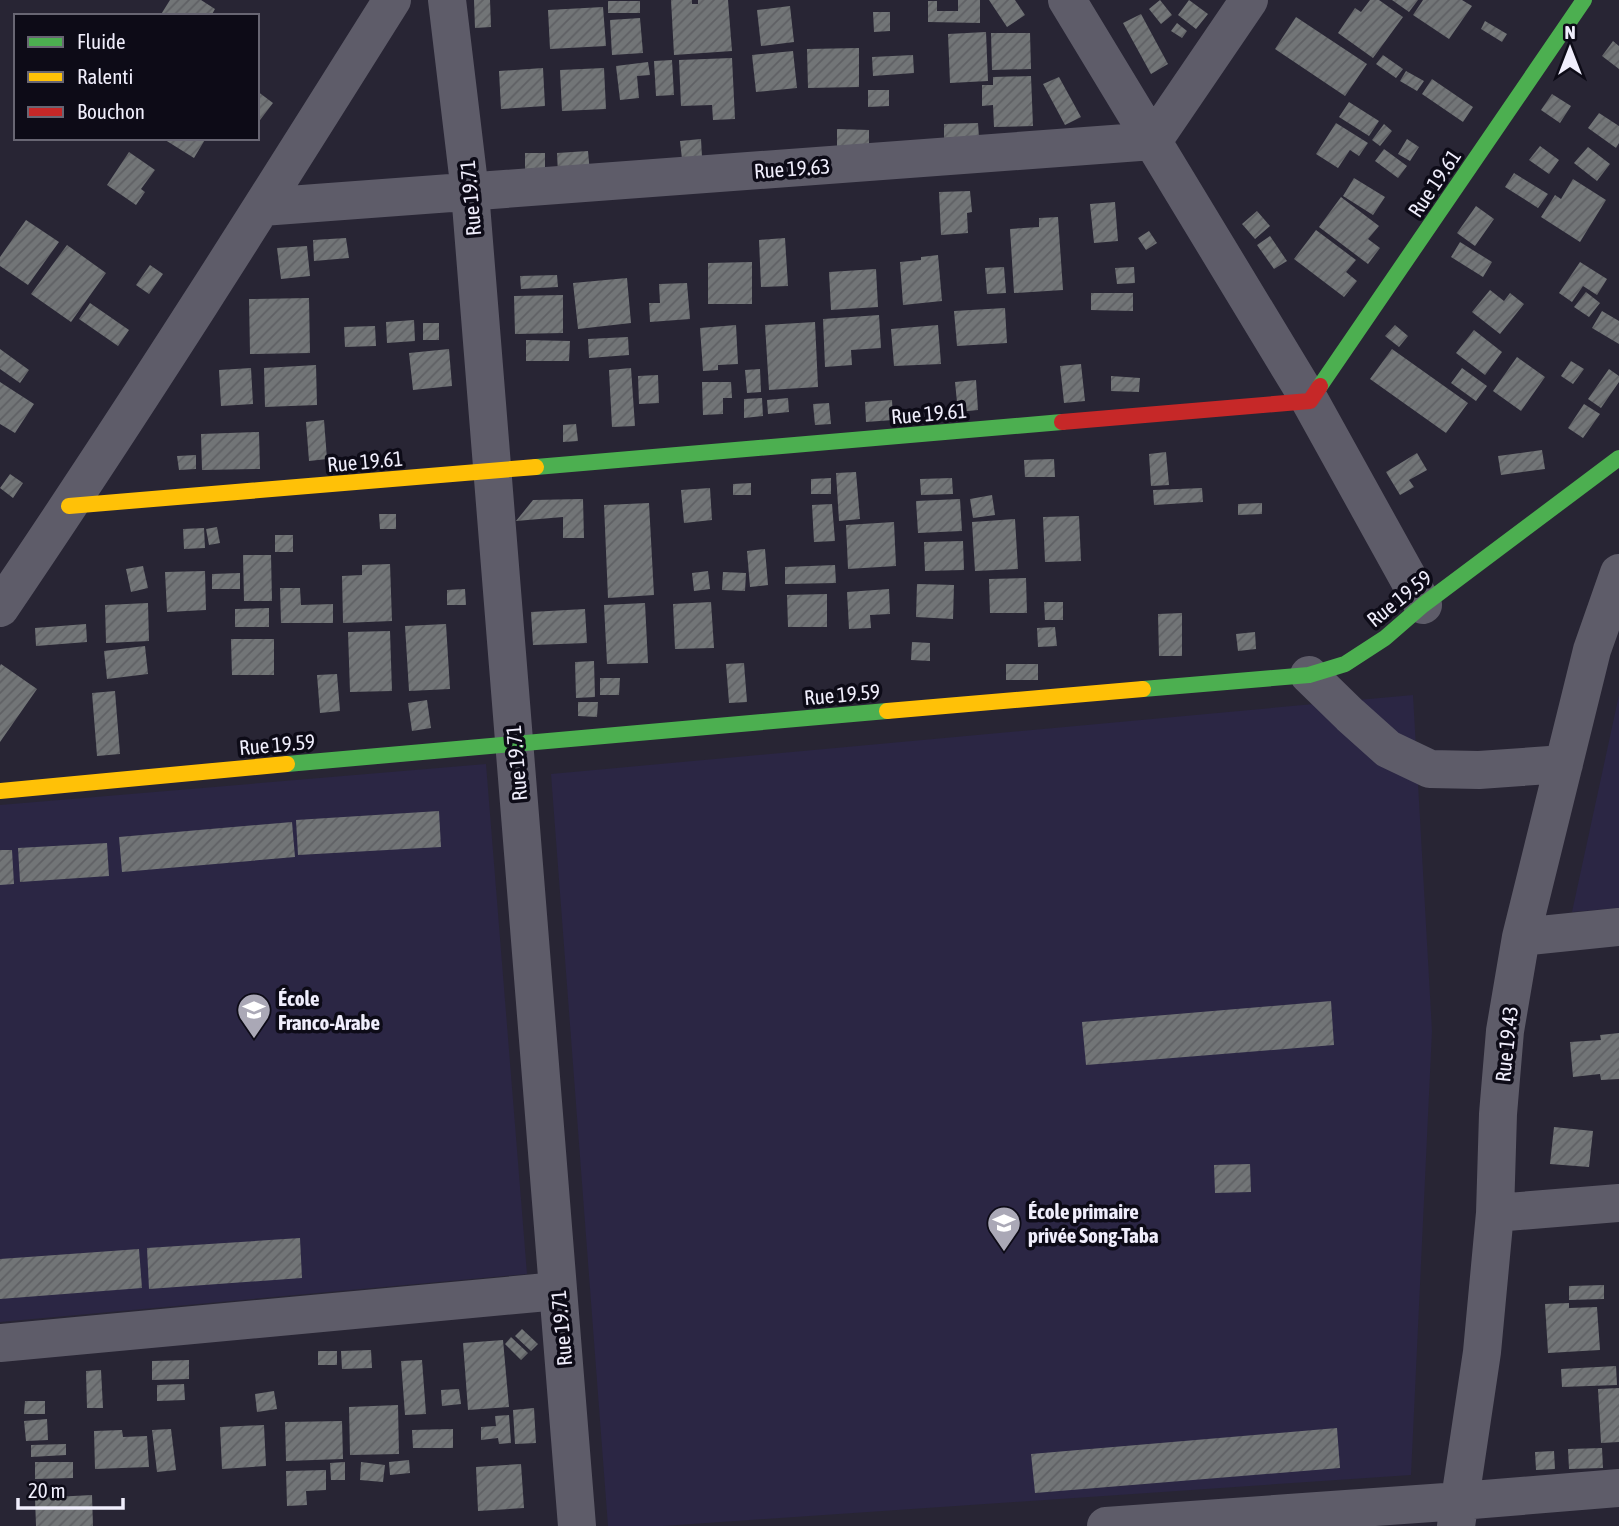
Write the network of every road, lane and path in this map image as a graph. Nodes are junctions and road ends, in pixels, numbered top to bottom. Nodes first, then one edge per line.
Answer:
1 (392, 0) edge
2 (447, 0) edge
3 (1067, 0) edge
4 (1249, 0) edge
5 (1584, 0) edge
6 (1153, 141) junction
7 (470, 192) junction
8 (262, 207) junction
9 (1310, 401) junction
10 (1619, 458) edge
11 (492, 472) junction
12 (69, 506) junction
13 (1619, 573) edge
14 (1423, 605) junction
15 (0, 608) edge
16 (1309, 676) junction
17 (514, 743) junction
18 (1564, 764) junction
19 (0, 790) edge
20 (1619, 927) edge
21 (1521, 937) junction
22 (1619, 1203) edge
23 (1495, 1213) junction
24 (558, 1291) junction
25 (0, 1343) edge
26 (1619, 1488) edge
27 (1458, 1514) edge
28 (578, 1526) edge
29 (1106, 1526) edge

1 - 8 street
2 - 7 street, Rue 19.71
3 - 6 street
4 - 6 street
5 - 9 street, Rue 19.61
6 - 7 street, Rue 19.63
6 - 9 street
7 - 8 street, Rue 19.63
7 - 11 street, Rue 19.71
8 - 12 street
9 - 11 street, Rue 19.61
9 - 14 street
10 - 14 street, Rue 19.59
11 - 12 street, Rue 19.61
11 - 17 street, Rue 19.71
12 - 15 street
13 - 18 street, Rue 19.43
14 - 16 street, Rue 19.59
16 - 17 street, Rue 19.59
16 - 18 street
17 - 19 street, Rue 19.59
17 - 24 street, Rue 19.71
18 - 21 street, Rue 19.43
20 - 21 street
21 - 23 street, Rue 19.43
22 - 23 street
23 - 27 street, Rue 19.43
24 - 25 street
24 - 28 street, Rue 19.71
26 - 27 street
27 - 29 street

